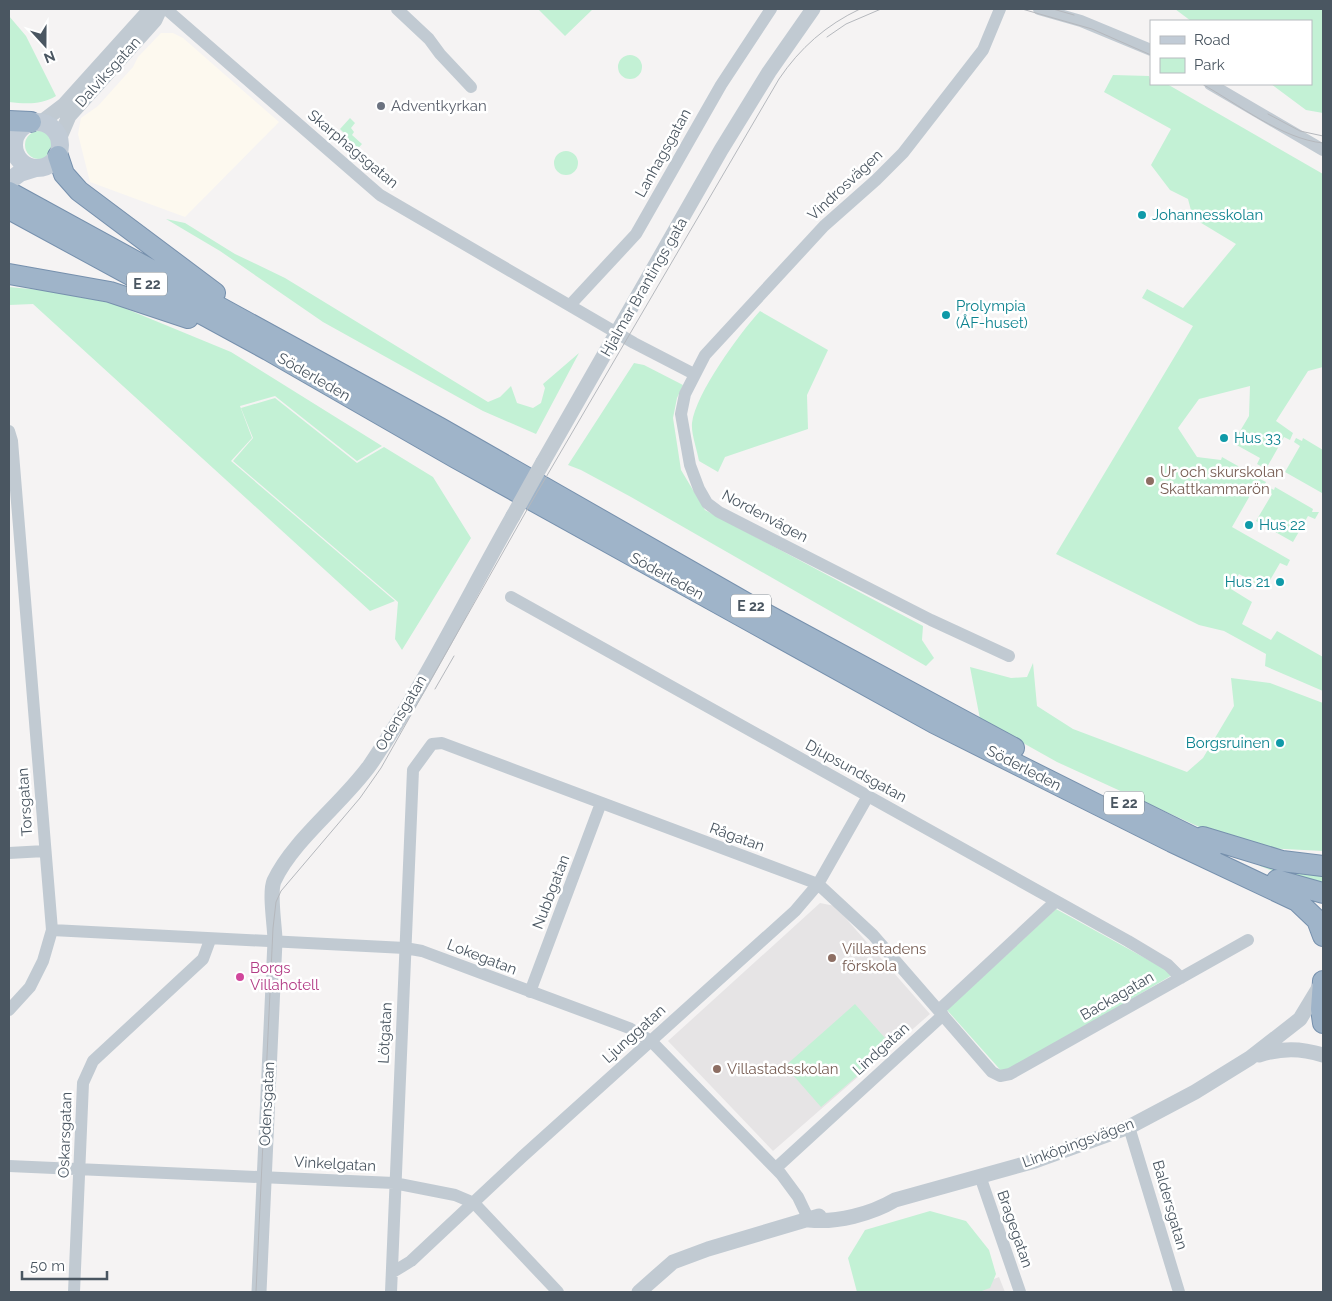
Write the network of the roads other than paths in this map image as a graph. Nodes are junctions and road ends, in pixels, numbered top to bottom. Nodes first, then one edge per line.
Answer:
1 (154, 9) edge
2 (160, 9) edge
3 (166, 9) edge
4 (397, 9) edge
5 (771, 9) edge
6 (813, 9) edge
7 (1000, 9) edge
8 (1039, 9) edge
9 (1150, 50) edge
10 (1212, 85) edge
11 (472, 87) dead end
12 (9, 121) edge
13 (37, 121) junction
14 (59, 146) junction
15 (1323, 150) edge
16 (18, 167) edge
17 (9, 192) edge
18 (9, 209) edge
19 (9, 274) edge
20 (570, 304) junction
21 (617, 332) junction
22 (267, 341) junction
23 (694, 374) junction
24 (9, 431) edge
25 (482, 570) joint
26 (511, 597) dead end
27 (1009, 656) dead end
28 (413, 776) joint
29 (868, 796) junction
30 (601, 803) junction
31 (1179, 829) junction
32 (45, 851) junction
33 (9, 853) edge
34 (1323, 866) edge
35 (818, 884) junction
36 (1323, 892) edge
37 (1055, 902) junction
38 (52, 930) junction
39 (1323, 936) edge
40 (210, 940) junction
41 (1248, 940) dead end
42 (275, 941) junction
43 (405, 948) junction
44 (1181, 978) junction
45 (1323, 981) edge
46 (530, 992) junction
47 (9, 1010) edge
48 (941, 1012) junction
49 (1323, 1023) edge
50 (651, 1041) junction
51 (1323, 1056) edge
52 (1250, 1058) junction
53 (1000, 1076) joint
54 (1129, 1127) junction
55 (9, 1166) edge
56 (776, 1168) junction
57 (80, 1170) junction
58 (980, 1176) junction
59 (264, 1177) junction
60 (394, 1183) junction
61 (474, 1203) junction
62 (809, 1220) junction
63 (393, 1272) junction
64 (74, 1292) edge
65 (259, 1292) edge
66 (391, 1292) edge
67 (558, 1292) edge
68 (639, 1292) edge
69 (1020, 1292) edge
70 (1179, 1292) edge

1 - 13 street, Dalviksgatan
2 - 14 street, Dalviksgatan
3 - 20 street, Skarphagsgatan
4 - 11 street
5 - 20 street, Lanhagsgatan
6 - 21 street, Hjalmar Brantings gata
7 - 23 street, Vindrosvägen
8 - 9 street
10 - 15 street
12 - 13 highway
13 - 14 main road
13 - 16 main road
14 - 16 main road
14 - 22 highway
17 - 22 highway, Söderleden / E 22
18 - 22 highway, Söderleden / E 22
19 - 22 highway
20 - 21 street, Skarphagsgatan
21 - 23 street
21 - 25 street, Hjalmar Brantings gata, bridge
22 - 31 highway, Söderleden / E 22
22 - 39 highway, Söderleden / E 22
23 - 27 street, Nordenvägen
24 - 32 street, Torsgatan
25 - 42 street, Odensgatan
26 - 29 street, Djupsundsgatan
28 - 30 street, Rågatan
28 - 43 street, Lötgatan
29 - 35 street, Ljunggatan
29 - 37 street, Djupsundsgatan
30 - 35 street, Rågatan
30 - 46 street, Nubbgatan
31 - 34 highway, E 22
31 - 36 highway, Söderleden
32 - 33 street
32 - 38 street, Torsgatan
35 - 48 street, Rågatan
35 - 50 street, Ljunggatan
37 - 44 street, Djupsundsgatan
37 - 48 street, Lindgatan
38 - 40 street, Lokegatan
38 - 47 street, Torsgatan
40 - 42 street, Lokegatan
40 - 57 street, Oskarsgatan
41 - 44 street, Backagatan
42 - 43 street, Lokegatan
42 - 59 street, Odensgatan
43 - 46 street, Lokegatan
43 - 60 street, Lötgatan
44 - 53 street, Backagatan
45 - 49 highway
45 - 52 street, Linköpingsvägen
46 - 50 street, Lokegatan
48 - 53 street, Rågatan
48 - 56 street, Lindgatan
50 - 56 street, Lokegatan
50 - 61 street, Ljunggatan
51 - 52 street, Linköpingsvägen
52 - 54 street, Linköpingsvägen
54 - 58 street, Linköpingsvägen
54 - 70 street, Baldersgatan
55 - 57 street, Vinkelgatan
56 - 62 street, Lokegatan
57 - 59 street, Vinkelgatan
57 - 64 street, Oskarsgatan
58 - 62 street, Linköpingsvägen
58 - 69 street, Bragegatan
59 - 60 street, Vinkelgatan
59 - 65 street, Odensgatan
60 - 61 street, Vinkelgatan
60 - 63 street, Lötgatan
61 - 63 street, Ljunggatan
61 - 67 street, Vinkelgatan
62 - 68 street, Linköpingsvägen
63 - 66 street, Lötgatan

